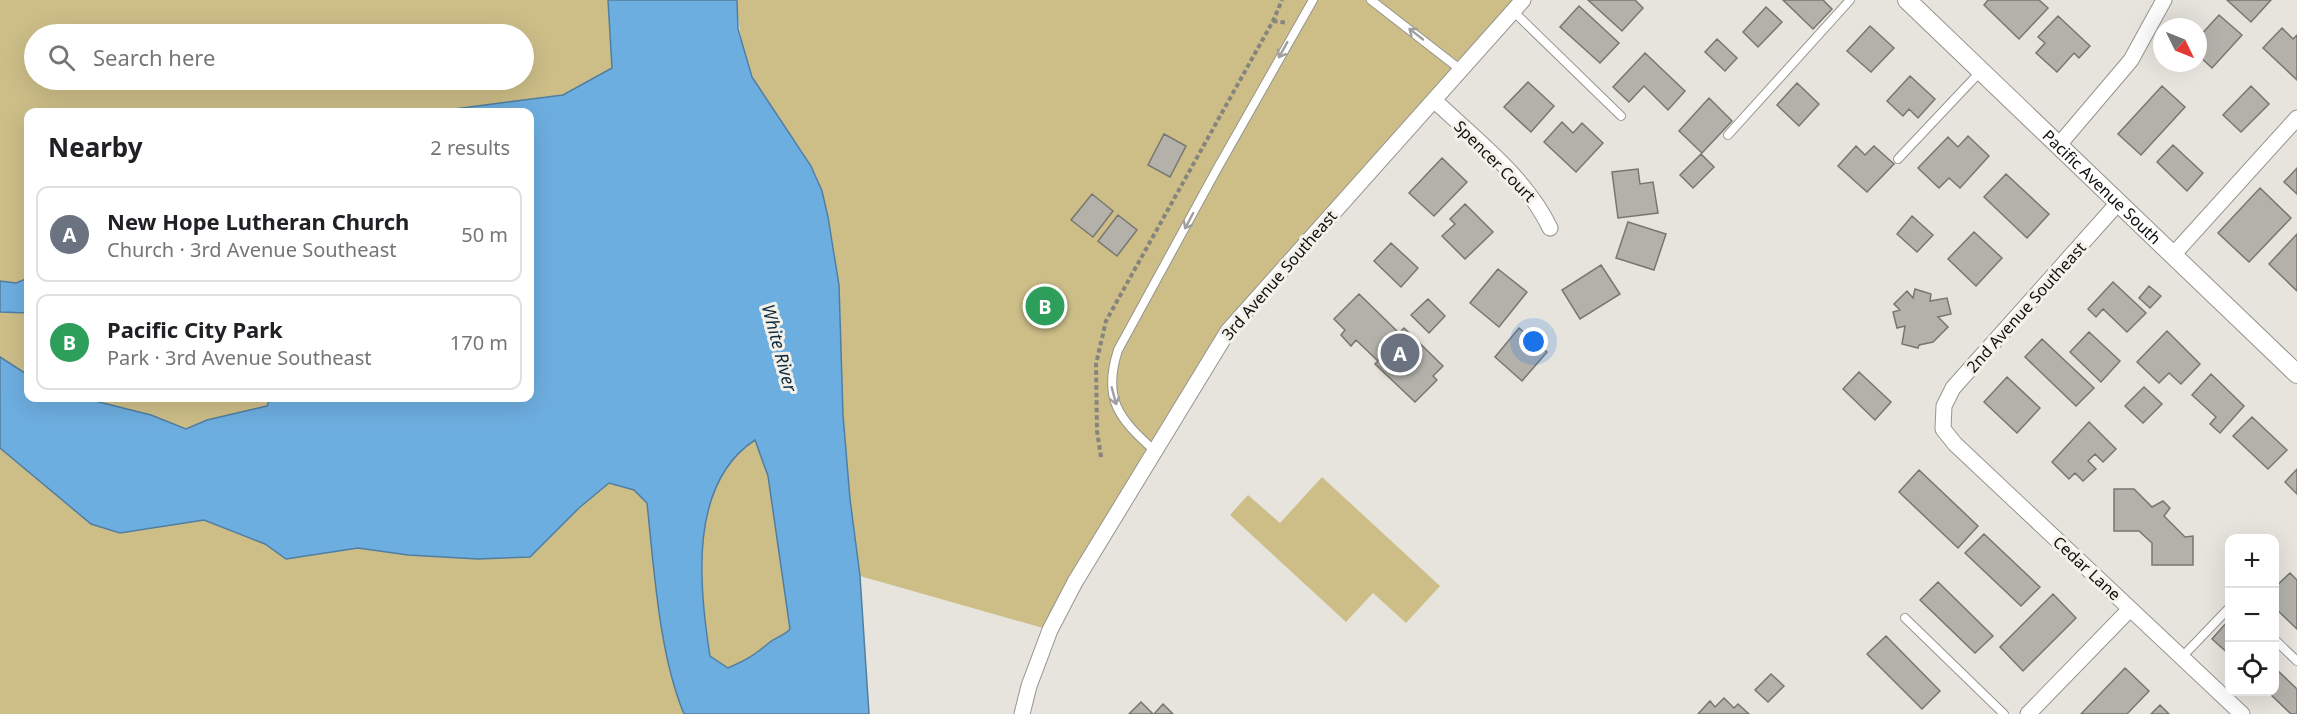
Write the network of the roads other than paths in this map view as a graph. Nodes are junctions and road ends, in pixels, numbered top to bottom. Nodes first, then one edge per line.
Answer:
1 (1313, 0) edge
2 (1371, 0) edge
3 (1850, 0) edge
4 (1907, 0) edge
5 (2164, 0) edge
6 (1518, 6) edge
7 (1461, 70) junction
8 (1981, 71) junction
9 (1434, 100) junction
10 (1621, 116) dead end
11 (2297, 118) edge
12 (1728, 135) dead end
13 (2058, 146) junction
14 (1898, 159) dead end
15 (2118, 203) junction
16 (1550, 228) dead end
17 (2173, 255) junction
18 (2297, 374) edge
19 (1942, 416) joint
20 (1155, 450) junction
21 (2130, 609) junction
22 (2225, 612) edge
23 (1905, 618) dead end
24 (2277, 642) edge
25 (2182, 657) junction
26 (2297, 661) edge
27 (1022, 714) edge
28 (2004, 714) edge
29 (2028, 714) edge
30 (2242, 714) edge

1 -> 20 lane
7 -> 2 lane
3 - 12 lane
4 - 8 street, Pacific Avenue South
5 - 13 street
6 - 7 street, 3rd Avenue Southeast
6 - 10 lane
7 - 9 street, 3rd Avenue Southeast
8 - 13 street, Pacific Avenue South
8 - 14 lane
9 - 16 street, Spencer Court
9 - 20 street, 3rd Avenue Southeast
11 - 17 street
13 - 15 street, Pacific Avenue South
15 - 17 street, Pacific Avenue South
15 - 19 street, 2nd Avenue Southeast
17 - 18 street, Pacific Avenue South
19 - 21 street, Cedar Lane
20 - 27 street, 3rd Avenue Southeast
21 - 25 street, Cedar Lane
21 - 29 street
22 - 25 lane
23 - 28 lane
24 - 26 lane
25 - 30 street, Cedar Lane

